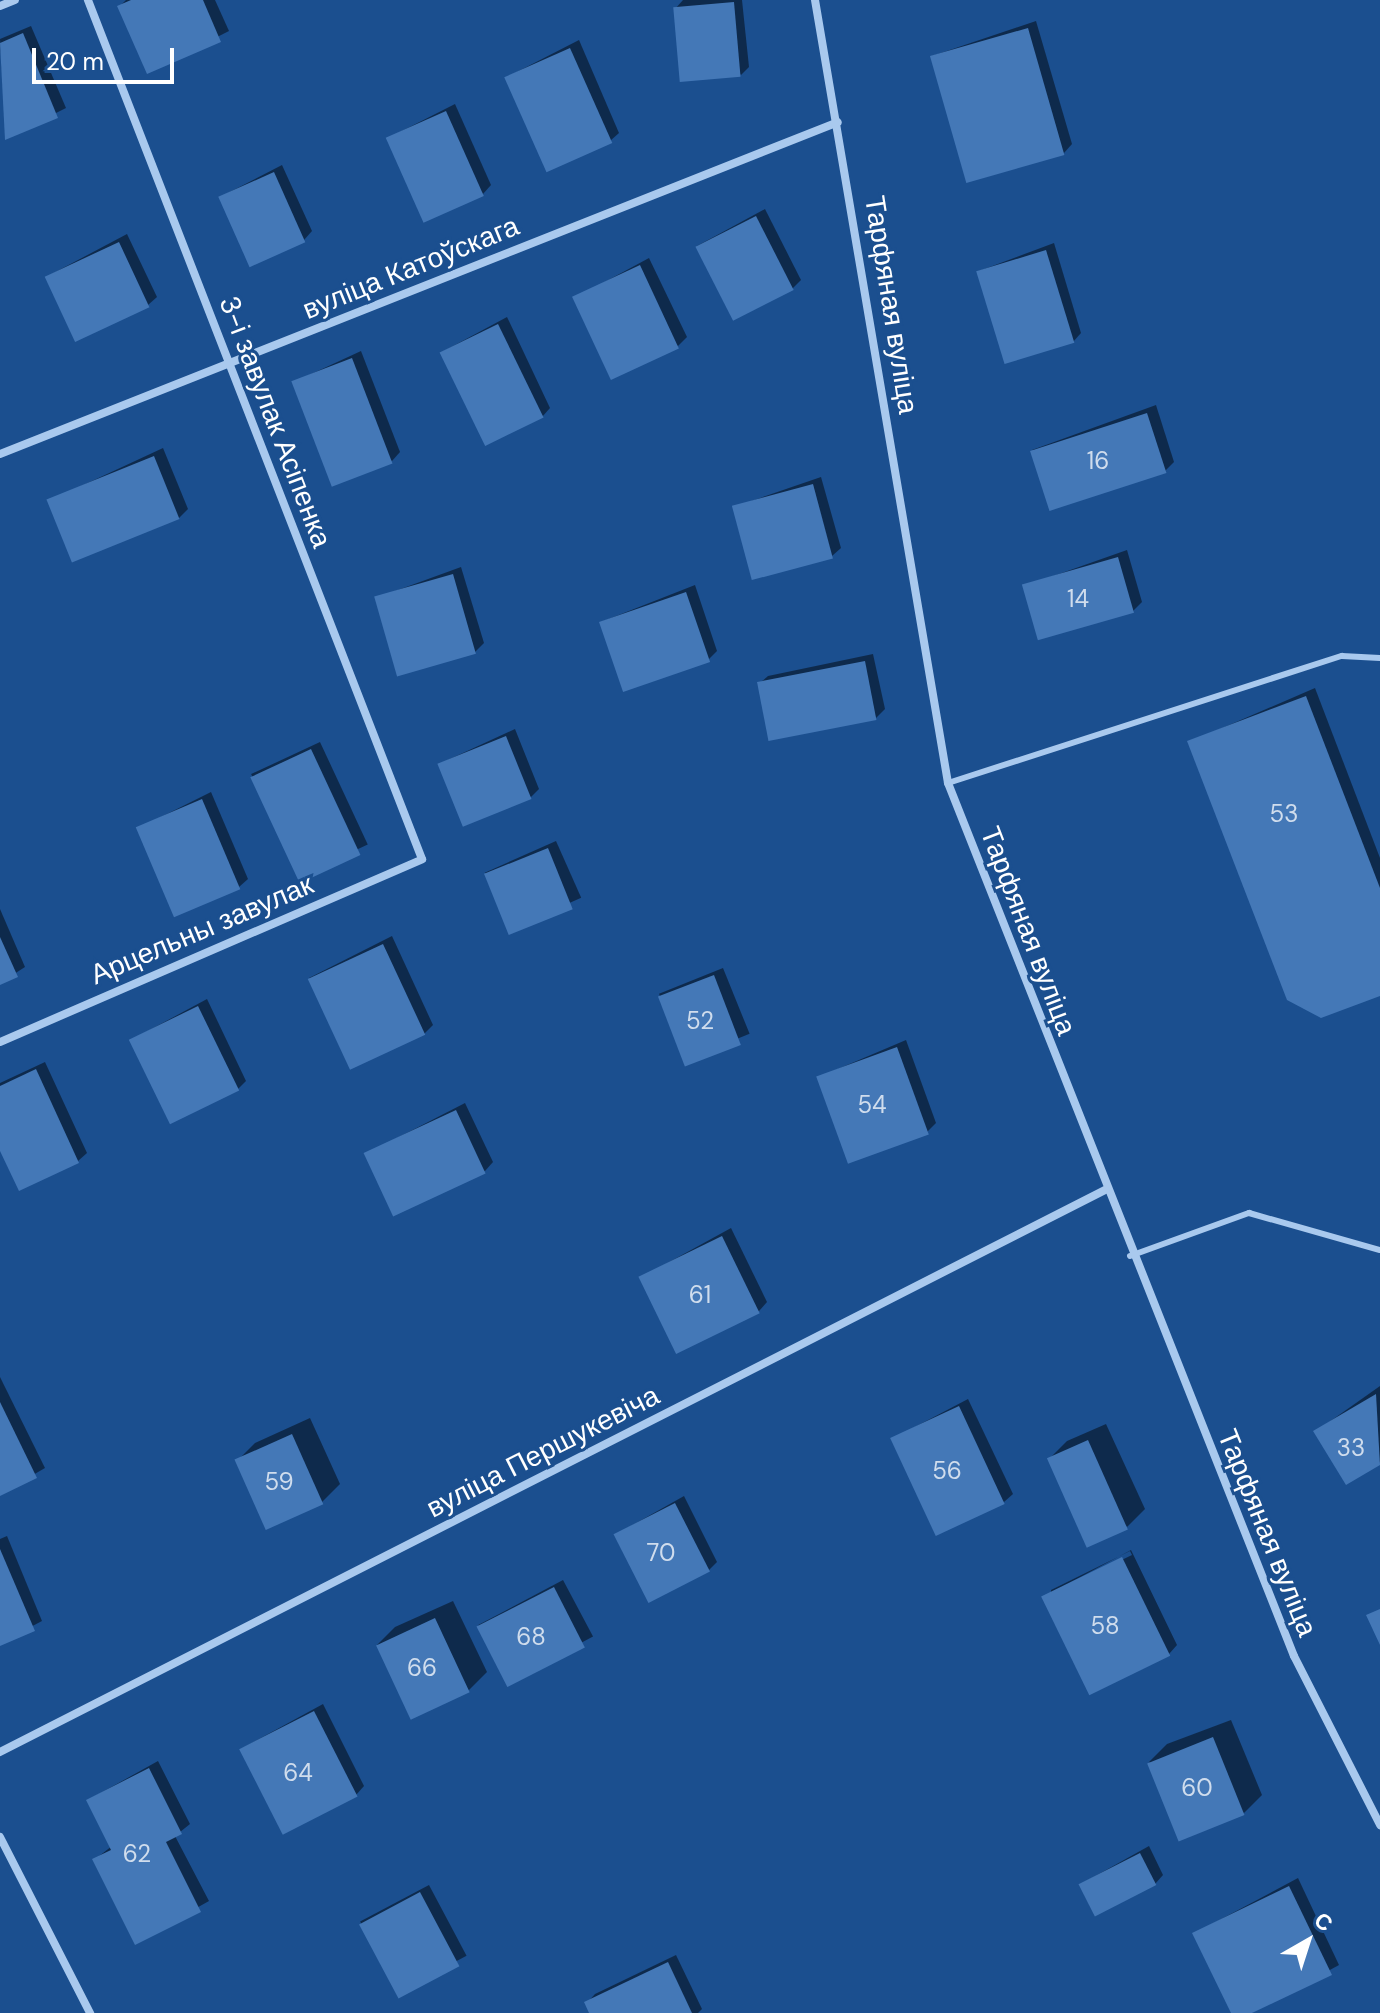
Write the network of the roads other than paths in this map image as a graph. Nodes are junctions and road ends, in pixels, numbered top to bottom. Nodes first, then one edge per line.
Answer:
1 (15, 0) edge
2 (88, 0) edge
3 (815, 0) edge
4 (0, 6) edge
5 (838, 122) junction
6 (229, 364) junction
7 (0, 454) edge
8 (1380, 658) edge
9 (948, 783) junction
10 (422, 859) joint
11 (0, 1042) edge
12 (1105, 1190) junction
13 (1380, 1250) edge
14 (1130, 1256) junction
15 (0, 1752) edge
16 (1380, 1825) edge
17 (0, 1837) edge
18 (90, 2013) edge

1 - 4 street
2 - 6 street, 3-і завулак Асіпенка
3 - 5 street, Тарфяная вуліца
5 - 6 street, вуліца Катоўскага
5 - 9 street, Тарфяная вуліца
6 - 7 street, вуліца Катоўскага
6 - 10 street, 3-і завулак Асіпенка
8 - 9 lane
9 - 12 street, Тарфяная вуліца
10 - 11 street, Арцельны завулак
12 - 14 street, Тарфяная вуліца
12 - 15 street, вуліца Першукевіча
13 - 14 lane
14 - 16 street, Тарфяная вуліца
17 - 18 street

